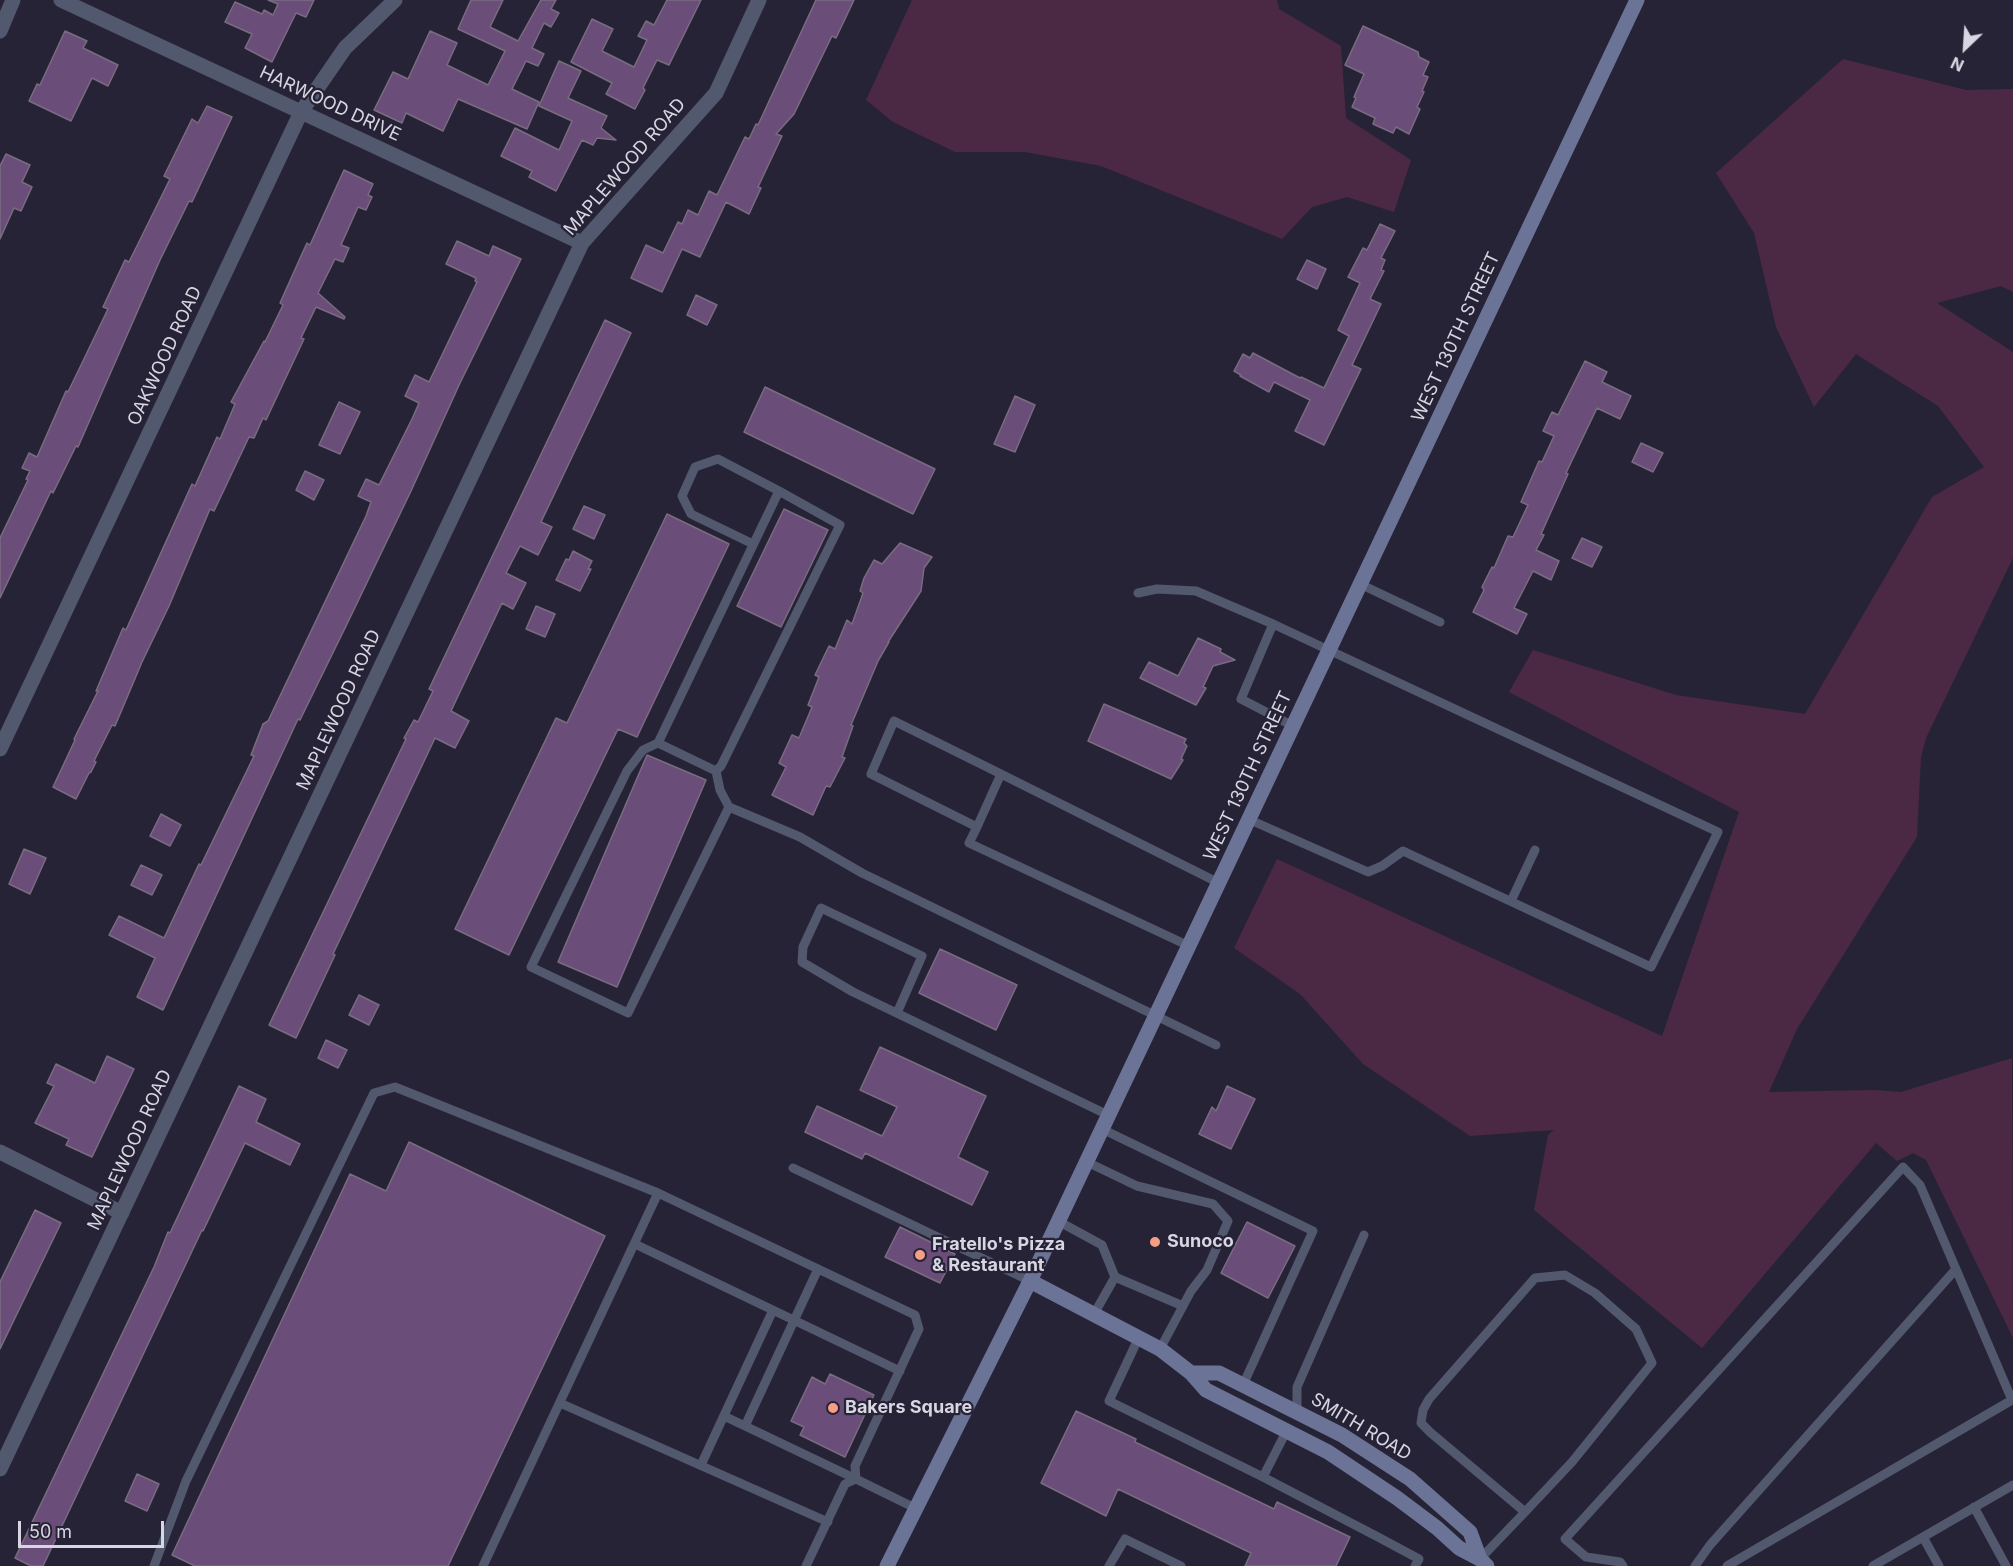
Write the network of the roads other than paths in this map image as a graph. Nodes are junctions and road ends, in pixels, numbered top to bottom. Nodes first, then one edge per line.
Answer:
1 (13, 0) edge
2 (61, 0) edge
3 (395, 0) edge
4 (759, 0) edge
5 (1637, 0) edge
6 (0, 31) edge
7 (301, 112) junction
8 (582, 243) junction
9 (779, 491) junction
10 (753, 544) junction
11 (1360, 584) junction
12 (1138, 593) dead end
13 (1440, 622) dead end
14 (1273, 624) junction
15 (1329, 650) junction
16 (1293, 726) junction
17 (658, 743) junction
18 (0, 749) edge
19 (716, 771) junction
20 (1001, 774) junction
21 (729, 807) junction
22 (1248, 819) junction
23 (977, 827) junction
24 (1535, 850) dead end
25 (1219, 883) junction
26 (1511, 901) junction
27 (1189, 945) junction
28 (897, 1013) junction
29 (1156, 1016) junction
30 (1216, 1045) dead end
31 (1105, 1122) junction
32 (0, 1152) edge
33 (1087, 1162) junction
34 (793, 1168) dead end
35 (658, 1192) junction
36 (122, 1213) junction
37 (1058, 1221) junction
38 (1364, 1235) dead end
39 (635, 1244) junction
40 (818, 1269) junction
41 (1956, 1269) junction
42 (1115, 1277) junction
43 (1030, 1281) junction
44 (1183, 1306) junction
45 (773, 1310) junction
46 (1094, 1314) junction
47 (794, 1320) junction
48 (1139, 1337) junction
49 (1160, 1348) junction
50 (900, 1371) junction
51 (1191, 1373) junction
52 (1243, 1385) junction
53 (560, 1403) junction
54 (1297, 1411) junction
55 (724, 1416) junction
56 (746, 1426) junction
57 (1287, 1430) junction
58 (701, 1465) junction
59 (0, 1469) edge
60 (1263, 1476) junction
61 (856, 1479) junction
62 (2013, 1485) edge
63 (1974, 1507) junction
64 (915, 1508) junction
65 (1525, 1512) junction
66 (828, 1522) junction
67 (1923, 1537) junction
68 (1483, 1563) edge
69 (154, 1566) edge
70 (483, 1566) edge
71 (806, 1566) edge
72 (887, 1566) edge
73 (1109, 1566) edge
74 (1182, 1566) edge
75 (1415, 1566) edge
76 (1623, 1566) edge
77 (1695, 1566) edge
78 (1726, 1566) edge
79 (1873, 1566) edge
80 (1940, 1566) edge
81 (2006, 1566) edge

1 - 6 street
2 - 7 street, HARWOOD DRIVE
3 - 7 street, OAKWOOD ROAD
4 - 8 street, MAPLEWOOD ROAD
5 - 11 main road, WEST 130TH STREET
7 - 8 street, HARWOOD DRIVE
7 - 18 street, OAKWOOD ROAD
8 - 36 street, MAPLEWOOD ROAD
9 - 10 lane
9 - 10 lane
9 - 19 lane
10 - 17 lane
11 - 13 lane
11 - 15 main road, WEST 130TH STREET
12 - 14 lane
14 - 15 lane
14 - 16 lane
15 - 16 main road, WEST 130TH STREET
15 - 26 lane
16 - 22 main road, WEST 130TH STREET
17 - 19 lane
17 - 21 lane
19 - 21 lane
20 - 23 lane
20 - 23 lane
20 - 25 lane
21 - 29 lane
22 - 25 main road, WEST 130TH STREET
22 - 26 lane
23 - 27 lane
24 - 26 lane
25 - 27 main road, WEST 130TH STREET
27 - 29 main road, WEST 130TH STREET
28 - 28 lane
28 - 31 lane
29 - 30 lane
29 - 31 main road, WEST 130TH STREET
31 - 33 main road, WEST 130TH STREET
31 - 52 lane
32 - 36 street
33 - 37 main road, WEST 130TH STREET
33 - 44 lane
34 - 43 lane
35 - 39 lane
35 - 40 lane
35 - 69 lane
36 - 59 street, MAPLEWOOD ROAD
37 - 42 lane
37 - 43 main road, WEST 130TH STREET
38 - 54 lane
39 - 45 lane
39 - 53 lane
40 - 47 lane
40 - 50 lane
41 - 76 lane
41 - 77 lane
41 - 78 lane
42 - 44 lane
42 - 46 lane
43 - 46 main road
43 - 64 main road, WEST 130TH STREET
44 - 49 lane
45 - 47 lane
45 - 55 lane
46 - 48 main road
47 - 50 lane
47 - 56 lane
48 - 49 main road
48 - 60 lane
49 - 51 main road
50 - 61 lane
51 - 52 main road, SMITH ROAD
51 - 57 main road
52 - 54 main road, SMITH ROAD
53 - 58 lane
53 - 70 lane
54 - 68 main road, SMITH ROAD
55 - 56 lane
55 - 58 lane
56 - 61 lane
57 - 60 lane
57 - 68 main road
58 - 66 lane
60 - 75 lane
61 - 64 lane
61 - 66 lane
62 - 63 lane
63 - 67 lane
63 - 81 lane
64 - 72 main road, WEST 130TH STREET
65 - 65 lane
65 - 68 lane
66 - 71 lane
67 - 79 lane
67 - 80 lane
73 - 74 lane

